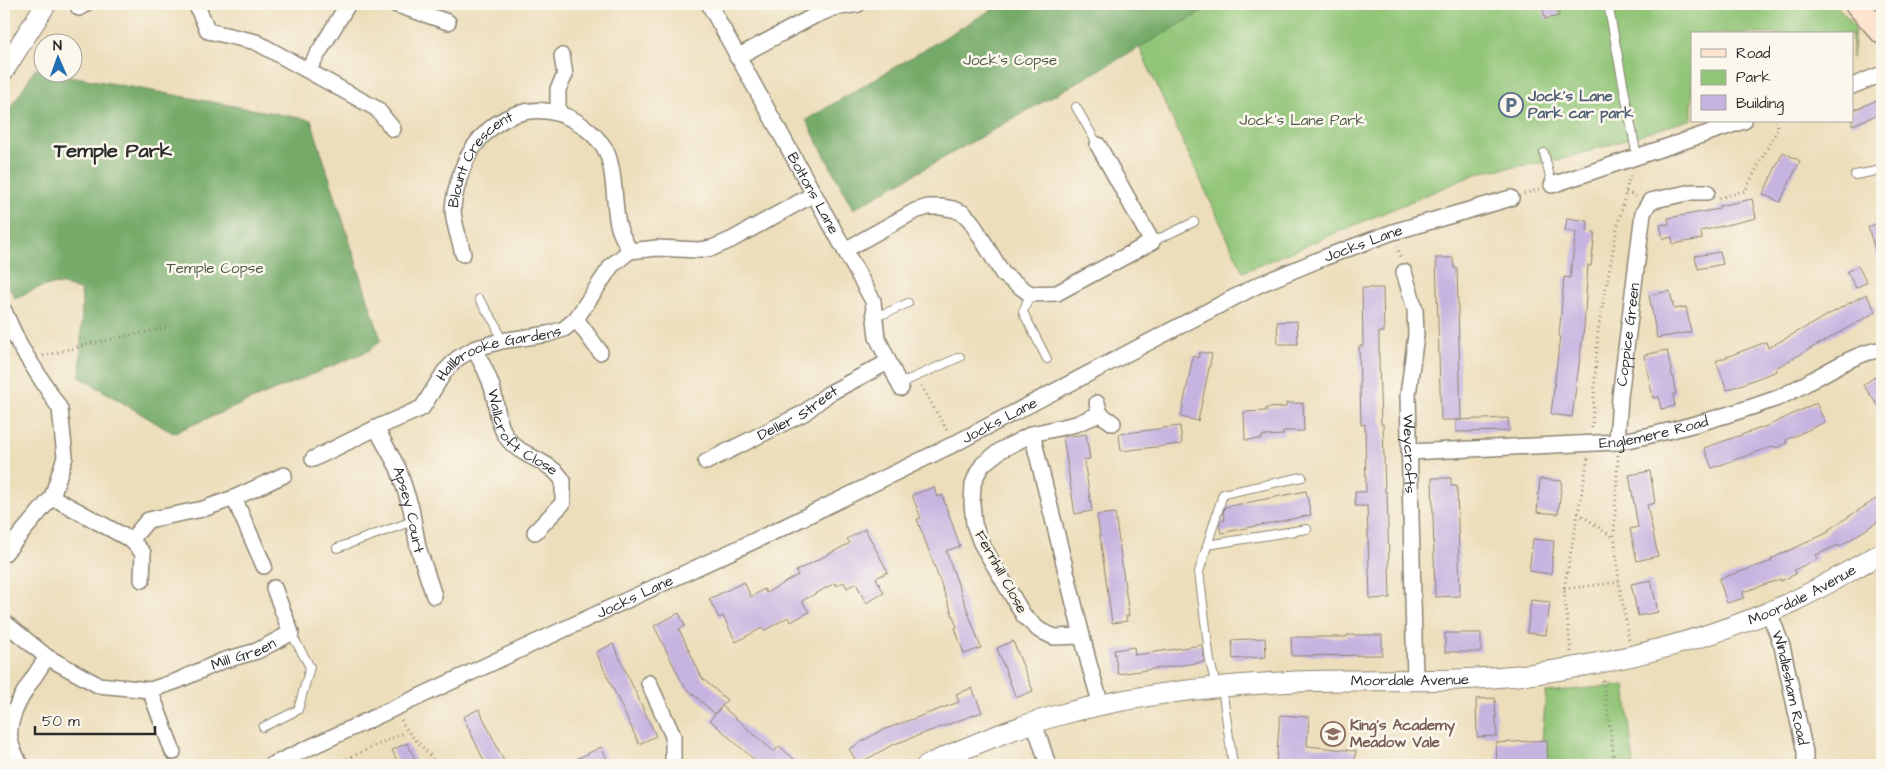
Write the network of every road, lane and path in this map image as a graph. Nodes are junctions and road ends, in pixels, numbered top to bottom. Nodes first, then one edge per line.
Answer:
1 (46, 4) edge
2 (196, 4) edge
3 (348, 4) edge
4 (394, 4) edge
5 (709, 4) edge
6 (858, 4) edge
7 (1608, 4) edge
8 (1863, 6) edge
9 (448, 22) dead end
10 (1882, 33) edge
11 (562, 56) dead end
12 (737, 57) junction
13 (4, 70) edge
14 (308, 70) junction
15 (1882, 74) edge
16 (1854, 85) edge
17 (1076, 107) dead end
18 (558, 113) junction
19 (1741, 122) edge
20 (1776, 122) edge
21 (393, 129) dead end
22 (1098, 145) joint
23 (1544, 153) dead end
24 (1634, 158) junction
25 (1882, 170) edge
26 (1854, 176) dead end
27 (1552, 185) junction
28 (1708, 192) joint
29 (814, 194) junction
30 (1511, 198) joint
31 (1194, 222) dead end
32 (1394, 232) junction
33 (1152, 242) junction
34 (846, 250) junction
35 (630, 252) junction
36 (463, 254) dead end
37 (1404, 272) joint
38 (1030, 294) junction
39 (479, 298) dead end
40 (908, 303) dead end
41 (4, 310) edge
42 (874, 316) junction
43 (576, 319) junction
44 (170, 327) dead end
45 (501, 341) junction
46 (474, 349) junction
47 (1882, 350) edge
48 (600, 352) dead end
49 (960, 357) dead end
50 (1047, 359) dead end
51 (28, 360) junction
52 (888, 362) junction
53 (903, 384) junction
54 (1113, 423) dead end
55 (376, 428) junction
56 (1592, 428) dead end
57 (1032, 434) junction
58 (950, 435) dead end
59 (1617, 442) junction
60 (1410, 452) junction
61 (1588, 458) dead end
62 (314, 459) dead end
63 (706, 462) dead end
64 (284, 475) dead end
65 (1302, 478) dead end
66 (52, 497) junction
67 (234, 498) junction
68 (1578, 513) junction
69 (413, 521) junction
70 (1307, 529) dead end
71 (535, 532) dead end
72 (1614, 538) junction
73 (131, 540) junction
74 (1207, 546) junction
75 (337, 548) dead end
76 (1882, 553) edge
77 (4, 554) edge
78 (264, 566) dead end
79 (142, 580) dead end
80 (1619, 582) junction
81 (274, 588) dead end
82 (1564, 589) junction
83 (434, 596) dead end
84 (1769, 612) junction
85 (4, 622) edge
86 (291, 633) junction
87 (1082, 636) junction
88 (1630, 646) dead end
89 (47, 657) junction
90 (1571, 658) dead end
91 (1602, 674) dead end
92 (1415, 679) junction
93 (649, 684) dead end
94 (1219, 686) junction
95 (150, 690) junction
96 (1101, 705) junction
97 (1034, 722) junction
98 (263, 727) dead end
99 (173, 752) dead end
100 (20, 765) edge
101 (272, 765) edge
102 (333, 765) edge
103 (436, 765) edge
104 (672, 765) edge
105 (927, 765) edge
106 (1048, 765) edge
107 (1233, 765) edge
108 (1615, 765) edge
109 (1806, 765) edge

1 - 13 street
2 - 14 street
3 - 14 street
4 - 9 street
5 - 12 street, Boltons Lane
6 - 12 street
7 - 24 lane
8 - 10 main road
11 - 18 street
12 - 29 street, Boltons Lane
14 - 21 street
15 - 16 street
17 - 22 lane
18 - 35 street, Blount Crescent
18 - 36 street, Blount Crescent
19 - 24 street
20 - 28 path
22 - 33 street
23 - 27 lane
24 - 27 street
24 - 56 path, Coppice Green
25 - 26 lane
27 - 30 path
28 - 59 street, Coppice Green
29 - 34 street, Boltons Lane
29 - 35 street, Hallbrooke Gardens
30 - 32 street, Jocks Lane
31 - 33 lane
32 - 37 path
32 - 101 street, Jocks Lane
33 - 38 street
34 - 38 street
34 - 42 street, Boltons Lane
35 - 43 street, Hallbrooke Gardens
37 - 60 street, Weycrofts
38 - 50 lane
39 - 45 lane
40 - 42 lane
41 - 51 street
42 - 52 street, Boltons Lane
43 - 45 street, Hallbrooke Gardens
43 - 48 street
44 - 51 path
45 - 46 street, Hallbrooke Gardens
46 - 55 street, Hallbrooke Gardens
46 - 71 street, Wallcroft Close
47 - 59 street, Englemere Road
49 - 53 lane
51 - 66 street
52 - 53 street, Boltons Lane
52 - 63 street, Deller Street
53 - 58 path
54 - 57 street, Fernhill Close
55 - 62 street, Hallbrooke Gardens
55 - 69 street, Apsey Court
57 - 87 street
57 - 87 street, Fernhill Close
59 - 60 street, Englemere Road
59 - 72 path
60 - 92 street, Weycrofts
61 - 68 path
64 - 67 street
65 - 74 lane
66 - 73 street
66 - 77 street
67 - 73 street
67 - 78 street
68 - 72 path
68 - 82 path
69 - 75 lane
69 - 83 street, Apsey Court
70 - 74 lane
72 - 80 path
73 - 79 street
74 - 94 lane
76 - 84 street, Moordale Avenue
80 - 82 path
80 - 88 path
81 - 86 street, Mill Green
82 - 90 path
84 - 92 street, Moordale Avenue
84 - 109 street, Windlesham Road
85 - 89 street, Mill Green
86 - 95 street, Mill Green
86 - 98 lane
87 - 96 street
89 - 95 street, Mill Green
89 - 100 street
91 - 108 path
92 - 94 street, Moordale Avenue
93 - 104 street
94 - 96 street, Moordale Avenue
94 - 107 lane
95 - 99 street
96 - 97 street, Moordale Avenue
97 - 105 street, Moordale Avenue
97 - 106 street
102 - 103 path

